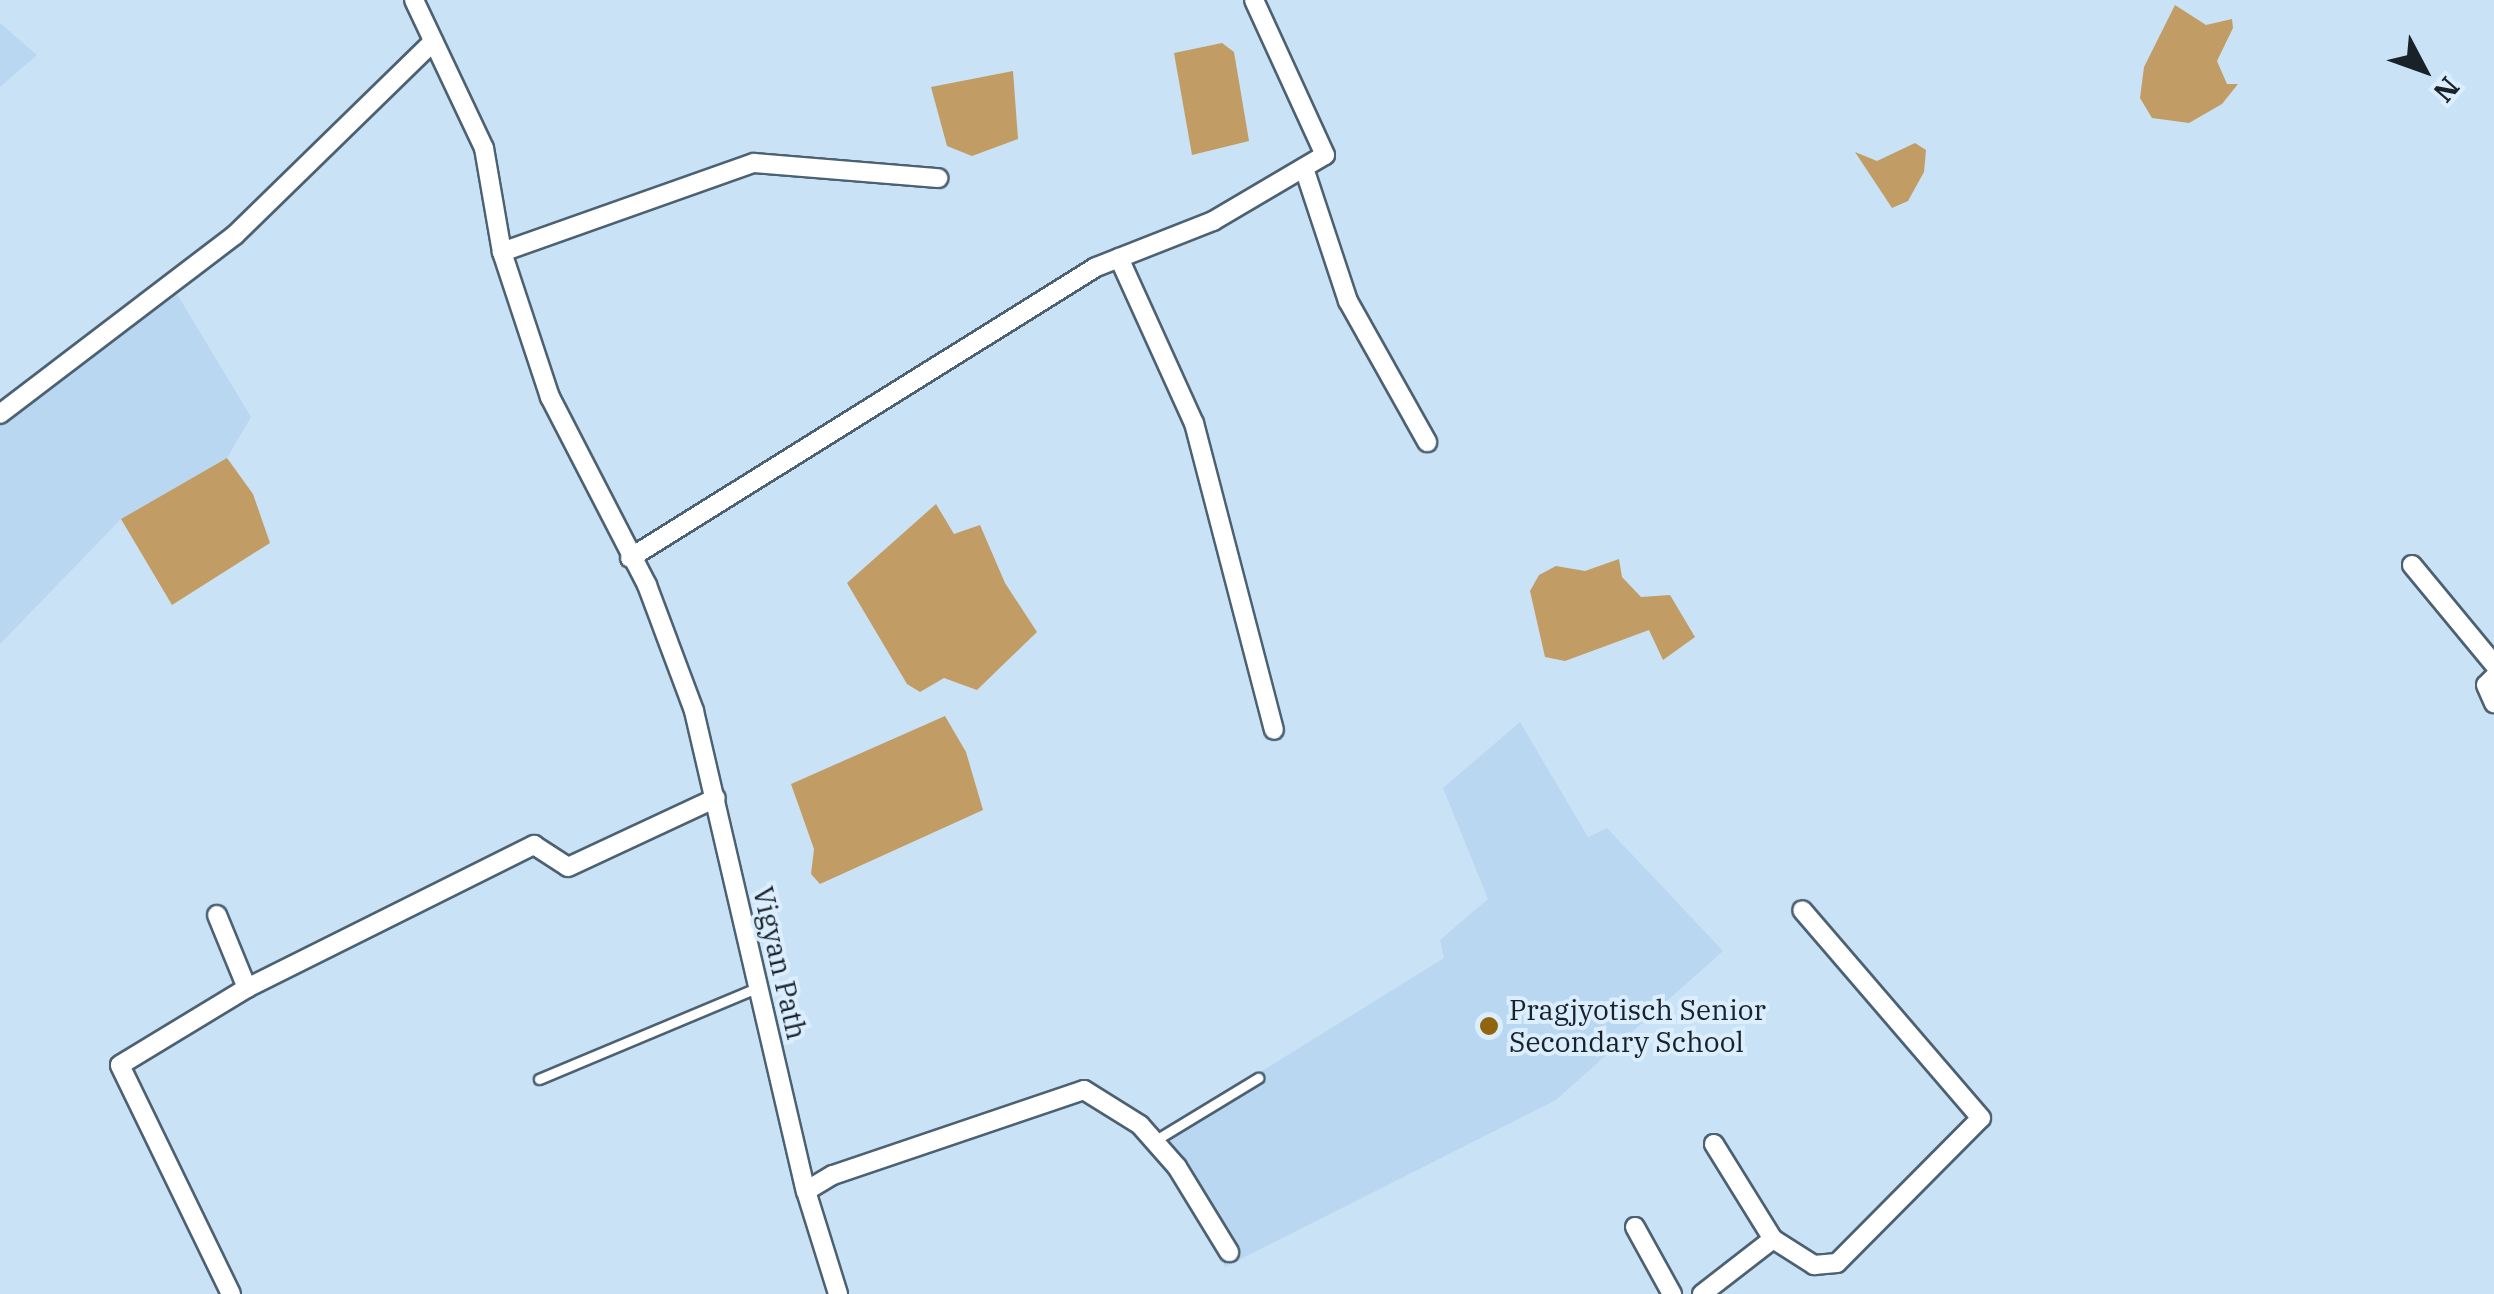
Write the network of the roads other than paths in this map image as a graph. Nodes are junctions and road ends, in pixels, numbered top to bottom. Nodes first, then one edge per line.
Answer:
1 (414, 0) edge
2 (1254, 0) edge
3 (433, 42) junction
4 (1304, 171) junction
5 (938, 178) dead end
6 (502, 252) junction
7 (1120, 258) junction
8 (0, 414) edge
9 (1427, 442) dead end
10 (630, 558) junction
11 (2412, 565) dead end
12 (2494, 664) edge
13 (2494, 677) edge
14 (2494, 703) edge
15 (1274, 730) dead end
16 (716, 798) junction
17 (1802, 910) dead end
18 (217, 915) dead end
19 (759, 987) junction
20 (246, 988) junction
21 (1258, 1078) dead end
22 (539, 1079) dead end
23 (1154, 1141) junction
24 (1714, 1144) dead end
25 (806, 1191) junction
26 (1635, 1227) dead end
27 (1773, 1239) junction
28 (1229, 1252) dead end
29 (231, 1294) edge
30 (838, 1294) edge
31 (1672, 1294) edge
32 (1702, 1294) edge

1 - 3 street, Vigyan Path
2 - 4 street
3 - 6 street, Vigyan Path
3 - 8 street
4 - 7 street
4 - 9 street
5 - 6 street
6 - 10 street, Vigyan Path
7 - 10 street
7 - 15 street
10 - 16 street, Vigyan Path
11 - 12 street
13 - 14 street
16 - 19 street, Vigyan Path
16 - 20 street
17 - 27 street
18 - 20 street
19 - 22 lane
19 - 25 street, Vigyan Path
20 - 29 street
21 - 23 lane
23 - 25 street
23 - 28 street
24 - 27 street
25 - 30 street, Vigyan Path
26 - 31 street
27 - 32 street

